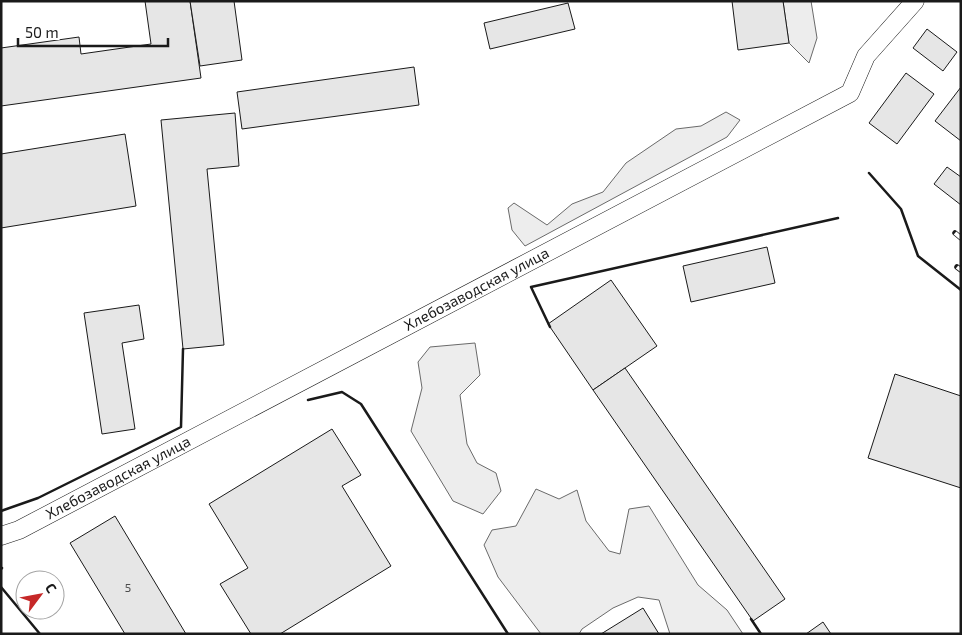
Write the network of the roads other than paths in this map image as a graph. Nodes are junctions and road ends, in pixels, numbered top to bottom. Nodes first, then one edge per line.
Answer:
1 (914, 1) edge
2 (1, 536) edge

1 - 2 street, Хлебозаводская улица

